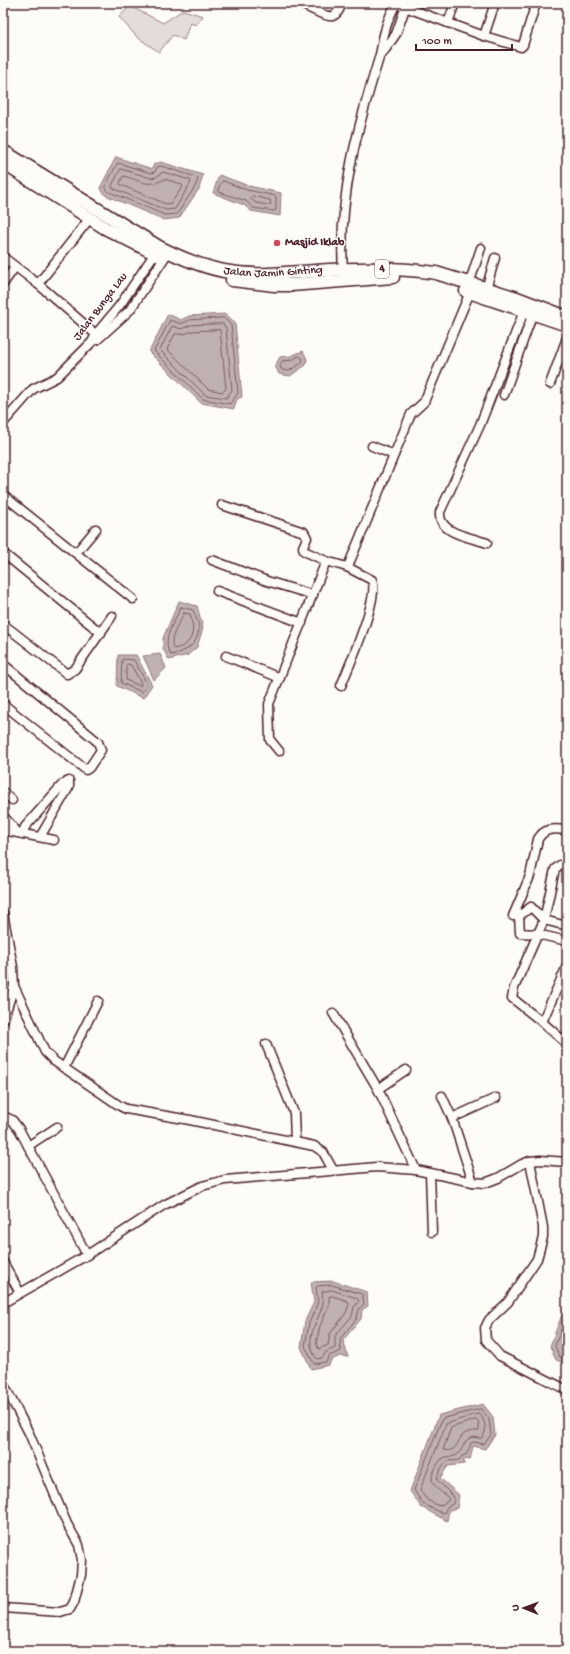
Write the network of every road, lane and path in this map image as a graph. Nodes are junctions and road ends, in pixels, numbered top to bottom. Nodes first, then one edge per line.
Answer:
1 (299, 3) edge
2 (342, 3) edge
3 (395, 3) edge
4 (455, 3) edge
5 (495, 3) edge
6 (536, 3) edge
7 (406, 5) edge
8 (448, 23) junction
9 (484, 36) junction
10 (380, 56) junction
11 (3, 151) edge
12 (3, 163) edge
13 (90, 218) junction
14 (481, 248) dead end
15 (161, 253) junction
16 (3, 257) edge
17 (495, 258) dead end
18 (15, 267) junction
19 (339, 270) junction
20 (3, 284) edge
21 (38, 284) junction
22 (469, 288) junction
23 (486, 289) junction
24 (530, 310) junction
25 (567, 317) edge
26 (567, 325) edge
27 (96, 338) junction
28 (567, 338) edge
29 (550, 384) dead end
30 (504, 395) dead end
31 (3, 423) edge
32 (372, 446) dead end
33 (394, 455) junction
34 (3, 495) edge
35 (222, 505) dead end
36 (96, 529) dead end
37 (486, 543) dead end
38 (3, 553) edge
39 (76, 553) junction
40 (212, 560) dead end
41 (326, 561) junction
42 (347, 568) junction
43 (218, 591) dead end
44 (313, 595) junction
45 (133, 599) dead end
46 (112, 616) dead end
47 (302, 623) junction
48 (3, 624) edge
49 (101, 633) junction
50 (226, 656) dead end
51 (3, 664) edge
52 (280, 678) junction
53 (341, 686) dead end
54 (3, 704) edge
55 (279, 751) dead end
56 (3, 792) edge
57 (12, 800) dead end
58 (3, 816) edge
59 (3, 830) edge
60 (567, 830) edge
61 (20, 833) junction
62 (40, 837) junction
63 (54, 840) dead end
64 (567, 864) edge
65 (3, 913) edge
66 (520, 916) junction
67 (544, 920) junction
68 (567, 926) edge
69 (537, 934) junction
70 (567, 941) edge
71 (567, 966) edge
72 (14, 986) junction
73 (98, 1001) dead end
74 (333, 1013) dead end
75 (3, 1022) edge
76 (542, 1022) junction
77 (266, 1044) dead end
78 (567, 1044) edge
79 (64, 1068) junction
80 (406, 1070) dead end
81 (378, 1089) junction
82 (442, 1096) dead end
83 (496, 1098) dead end
84 (3, 1116) edge
85 (452, 1118) junction
86 (57, 1127) dead end
87 (295, 1141) junction
88 (28, 1146) junction
89 (530, 1162) junction
90 (567, 1162) edge
91 (333, 1170) junction
92 (416, 1170) junction
93 (430, 1173) junction
94 (473, 1182) junction
95 (432, 1232) dead end
96 (87, 1254) junction
97 (3, 1262) edge
98 (20, 1293) junction
99 (3, 1304) edge
100 (3, 1383) edge
101 (567, 1390) edge
102 (3, 1608) edge

1 - 2 street
3 - 7 street
3 - 10 street
4 - 8 street
5 - 9 street
6 - 9 street
7 - 8 street
7 - 10 street
8 - 9 street
10 - 19 street
11 - 15 highway, Jalan Jamin Ginting / 4
12 - 13 highway, Jalan Jamin Ginting / 4
13 - 15 highway, Jalan Jamin Ginting / 4
13 - 21 street
14 - 22 street
15 - 19 highway, Jalan Jamin Ginting / 4
15 - 22 highway, Jalan Jamin Ginting / 4
15 - 27 street, Jalan Bunga Lau
16 - 18 street
17 - 23 street
18 - 20 street
18 - 21 street
19 - 22 highway, Jalan Jamin Ginting / 4
21 - 27 street
22 - 23 highway, Jalan Jamin Ginting / 4
22 - 24 highway, Jalan Jamin Ginting / 4
22 - 33 street
23 - 24 highway, Jalan Jamin Ginting / 4
24 - 25 highway, Jalan Jamin Ginting / 4
24 - 26 highway, Jalan Jamin Ginting / 4
24 - 30 street
24 - 37 street
27 - 31 street, Jalan Bunga Lau
28 - 29 street
32 - 33 street
33 - 42 street
34 - 39 street
35 - 41 street
36 - 39 street
38 - 49 street
39 - 45 street
40 - 44 street
41 - 42 street
41 - 44 street
42 - 53 street
43 - 47 street
44 - 47 street
46 - 49 street
47 - 52 street
48 - 49 street
50 - 52 street
51 - 54 street
52 - 55 street
56 - 57 street
58 - 61 street
59 - 61 street
60 - 66 street
61 - 62 street
61 - 62 street
62 - 63 street
64 - 67 street
65 - 72 street
66 - 67 street
66 - 69 street
67 - 68 street
67 - 69 street
69 - 70 street
69 - 76 street
71 - 76 street
72 - 75 street
72 - 79 street
73 - 79 street
74 - 81 street
76 - 78 street
77 - 87 street
79 - 87 street
80 - 81 street
81 - 92 street
82 - 85 street
83 - 85 street
84 - 88 street
85 - 94 street
86 - 88 street
87 - 91 street
88 - 96 street
89 - 90 street
89 - 94 street
89 - 101 street
91 - 92 street
91 - 96 street
92 - 93 street
93 - 94 street
93 - 95 street
96 - 98 street
97 - 98 street
98 - 99 street
100 - 102 street

